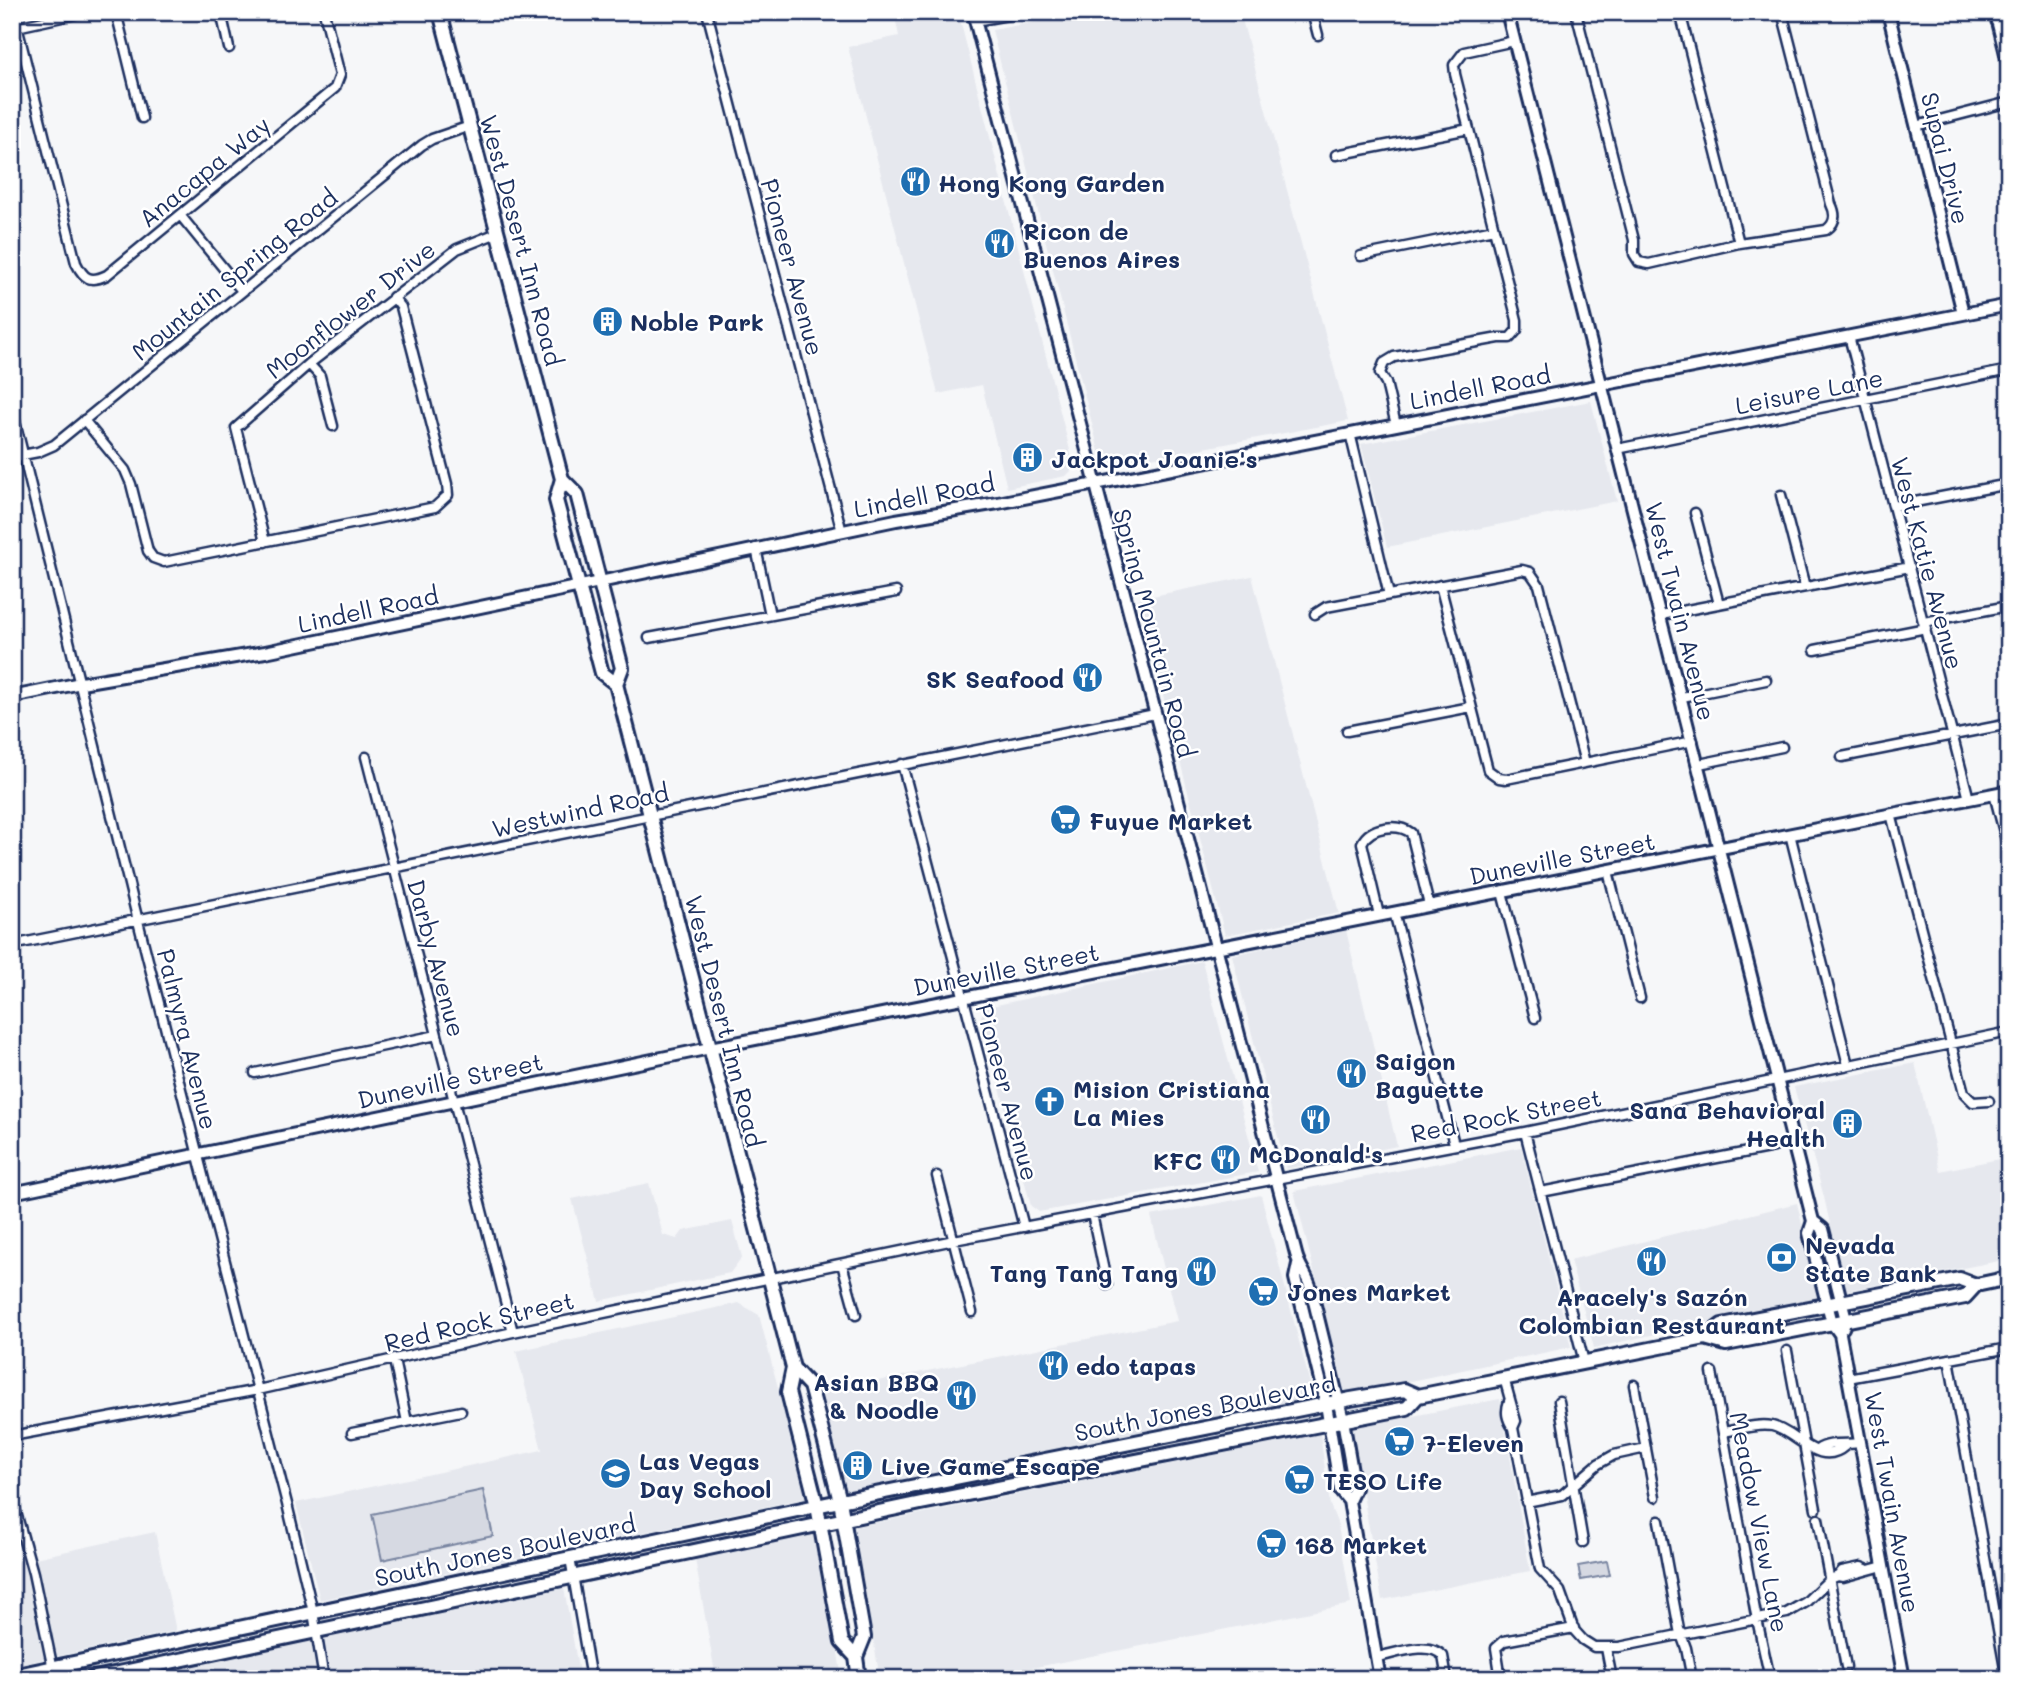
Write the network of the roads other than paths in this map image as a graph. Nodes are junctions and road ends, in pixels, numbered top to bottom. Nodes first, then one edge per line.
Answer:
1 (85, 12) edge
2 (116, 12) edge
3 (221, 12) edge
4 (324, 12) edge
5 (440, 12) edge
6 (707, 12) edge
7 (1024, 12) edge
8 (1312, 12) edge
9 (1507, 12) edge
10 (1576, 12) edge
11 (1680, 12) edge
12 (1782, 12) edge
13 (1888, 12) edge
14 (974, 17) edge
15 (1995, 17) edge
16 (2009, 18) edge
17 (15, 27) edge
18 (1318, 35) dead end
19 (1514, 41) junction
20 (229, 48) dead end
21 (2009, 72) edge
22 (2009, 102) edge
23 (142, 118) dead end
24 (470, 126) junction
25 (1916, 126) junction
26 (1469, 129) junction
27 (1336, 155) dead end
28 (180, 215) junction
29 (1494, 229) junction
30 (498, 233) junction
31 (1739, 243) junction
32 (1361, 256) dead end
33 (242, 291) junction
34 (393, 297) junction
35 (2009, 305) edge
36 (1963, 313) junction
37 (1849, 336) junction
38 (310, 364) junction
39 (2009, 370) edge
40 (1600, 385) junction
41 (1865, 400) junction
42 (12, 409) edge
43 (84, 420) junction
44 (1396, 425) junction
45 (333, 426) dead end
46 (1350, 433) junction
47 (1617, 449) junction
48 (24, 455) junction
49 (12, 457) edge
50 (562, 479) junction
51 (1095, 483) junction
52 (2009, 484) edge
53 (1781, 495) dead end
54 (1894, 506) junction
55 (1695, 513) dead end
56 (842, 532) junction
57 (265, 542) junction
58 (756, 548) junction
59 (1910, 567) junction
60 (600, 581) junction
61 (1440, 585) junction
62 (579, 586) junction
63 (1805, 587) junction
64 (896, 592) dead end
65 (1389, 595) junction
66 (1719, 604) junction
67 (2003, 607) dead end
68 (1315, 614) dead end
69 (770, 615) junction
70 (1661, 615) junction
71 (1925, 625) junction
72 (649, 638) dead end
73 (1815, 650) dead end
74 (1766, 680) dead end
75 (81, 683) junction
76 (616, 684) junction
77 (12, 697) edge
78 (1682, 697) junction
79 (1471, 706) junction
80 (1155, 714) junction
81 (2009, 724) edge
82 (1347, 731) dead end
83 (1953, 735) junction
84 (1693, 741) junction
85 (1782, 747) dead end
86 (366, 757) dead end
87 (1842, 757) dead end
88 (1585, 763) junction
89 (902, 764) junction
90 (1699, 764) junction
91 (2009, 791) edge
92 (1994, 794) junction
93 (1969, 799) junction
94 (1891, 814) junction
95 (650, 816) junction
96 (1790, 834) junction
97 (1720, 849) junction
98 (2009, 851) edge
99 (393, 866) junction
100 (1608, 871) junction
101 (1502, 892) junction
102 (1429, 905) junction
103 (1394, 912) junction
104 (1379, 915) junction
105 (138, 921) junction
106 (12, 945) edge
107 (1216, 947) junction
108 (1640, 998) dead end
109 (963, 999) junction
110 (1535, 1018) dead end
111 (2009, 1032) edge
112 (437, 1035) junction
113 (1951, 1043) junction
114 (710, 1048) junction
115 (1848, 1065) junction
116 (255, 1073) dead end
117 (1777, 1080) junction
118 (455, 1100) junction
119 (1989, 1101) dead end
120 (1525, 1132) junction
121 (1454, 1144) junction
122 (1774, 1147) dead end
123 (197, 1154) junction
124 (937, 1176) dead end
125 (1276, 1180) junction
126 (1541, 1192) junction
127 (12, 1193) edge
128 (1092, 1214) junction
129 (1813, 1221) junction
130 (1024, 1227) junction
131 (954, 1240) junction
132 (842, 1264) junction
133 (2009, 1278) edge
134 (769, 1279) junction
135 (1107, 1285) dead end
136 (1976, 1285) junction
137 (1842, 1302) junction
138 (1828, 1305) junction
139 (972, 1312) dead end
140 (856, 1315) dead end
141 (1846, 1320) junction
142 (1836, 1328) junction
143 (513, 1332) junction
144 (1705, 1338) junction
145 (2009, 1348) edge
146 (1787, 1352) dead end
147 (1949, 1359) junction
148 (394, 1360) junction
149 (1584, 1362) junction
150 (793, 1368) junction
151 (1712, 1372) dead end
152 (1504, 1378) junction
153 (1848, 1378) junction
154 (1634, 1385) dead end
155 (258, 1390) junction
156 (1418, 1396) junction
157 (1559, 1401) dead end
158 (1333, 1403) junction
159 (461, 1410) dead end
160 (1343, 1420) junction
161 (407, 1422) junction
162 (1329, 1423) junction
163 (1723, 1432) junction
164 (352, 1433) dead end
165 (12, 1436) edge
166 (1861, 1443) junction
167 (1805, 1446) junction
168 (1646, 1448) junction
169 (1071, 1455) junction
170 (1081, 1471) junction
171 (1573, 1486) junction
172 (1655, 1497) dead end
173 (12, 1498) edge
174 (840, 1501) junction
175 (1349, 1501) junction
176 (1526, 1502) junction
177 (817, 1506) junction
178 (1816, 1508) dead end
179 (844, 1519) junction
180 (1818, 1519) dead end
181 (1659, 1521) dead end
182 (821, 1524) junction
183 (1583, 1542) dead end
184 (570, 1558) junction
185 (1883, 1566) junction
186 (573, 1576) junction
187 (1834, 1577) junction
188 (313, 1612) junction
189 (1758, 1619) junction
190 (1574, 1628) junction
191 (315, 1631) junction
192 (1681, 1636) junction
193 (1606, 1648) junction
194 (856, 1657) junction
195 (1377, 1657) junction
196 (1846, 1667) dead end
197 (54, 1673) edge
198 (12, 1676) edge
199 (90, 1679) edge
200 (324, 1679) edge
201 (591, 1679) edge
202 (859, 1679) edge
203 (1380, 1679) edge
204 (1447, 1679) edge
205 (1502, 1679) edge
206 (1612, 1679) edge
207 (1692, 1679) edge
208 (1770, 1679) edge
209 (1904, 1679) edge
210 (2007, 1679) edge

1 - 17 street
2 - 23 street
3 - 20 street
4 - 28 street, Anacapa Way
5 - 24 main road, West Desert Inn Road
6 - 56 street, Pioneer Avenue
7 - 14 street
8 - 18 street
9 - 19 street, West Twain Avenue
10 - 31 street
11 - 31 street
12 - 31 street
13 - 25 street, Supai Drive
14 - 51 street, Spring Mountain Road
15 - 16 street
15 - 21 street
17 - 28 street, Anacapa Way
19 - 26 street
19 - 40 street, West Twain Avenue
22 - 25 street
24 - 30 main road, West Desert Inn Road
24 - 33 street, Mountain Spring Road
25 - 36 street, Supai Drive
26 - 27 street
26 - 29 street
28 - 33 street
29 - 32 street
29 - 44 street
30 - 34 street, Moonflower Drive
30 - 50 main road, West Desert Inn Road
33 - 43 street, Mountain Spring Road
34 - 38 street, Moonflower Drive
34 - 57 street
35 - 36 street, Lindell Road
36 - 37 street, Lindell Road
37 - 40 street, Lindell Road
37 - 41 street, West Katie Avenue
38 - 45 street
38 - 57 street, Moonflower Drive
39 - 41 street, Leisure Lane
40 - 44 street, Lindell Road
40 - 47 street, West Twain Avenue
41 - 47 street, Leisure Lane
41 - 54 street, West Katie Avenue
42 - 48 street, Palmyra Avenue
43 - 48 street, Mountain Spring Road
43 - 57 street
44 - 46 street, Lindell Road
46 - 51 street, Lindell Road
46 - 65 street
47 - 70 street, West Twain Avenue
48 - 49 street, Mountain Spring Road
48 - 75 street, Palmyra Avenue
50 - 60 main road, West Desert Inn Road
50 - 62 main road, West Desert Inn Road
51 - 56 street, Lindell Road
51 - 80 street, Spring Mountain Road
52 - 54 street
53 - 63 street
54 - 59 street, West Katie Avenue
55 - 66 street
56 - 58 street, Lindell Road
58 - 60 street, Lindell Road
58 - 69 street
59 - 63 street
59 - 71 street, West Katie Avenue
60 - 62 street, Lindell Road
60 - 76 main road, West Desert Inn Road
61 - 65 street
61 - 79 street
61 - 88 street
62 - 75 street, Lindell Road
62 - 76 main road, West Desert Inn Road
63 - 66 street
64 - 69 street
65 - 68 street
66 - 70 street
67 - 71 street
69 - 72 street
70 - 78 street, West Twain Avenue
71 - 73 street
71 - 83 street, West Katie Avenue
74 - 78 street
75 - 77 street, Lindell Road
75 - 105 street, Palmyra Avenue
76 - 95 main road, West Desert Inn Road
78 - 84 street, West Twain Avenue
79 - 82 street
79 - 88 street
80 - 89 street, Westwind Road
80 - 107 street, Spring Mountain Road
81 - 83 street
83 - 87 street
83 - 93 street, West Katie Avenue
84 - 88 street
84 - 90 street, West Twain Avenue
85 - 90 street
86 - 99 street, Darby Avenue
89 - 95 street, Westwind Road
89 - 109 street, Pioneer Avenue
90 - 97 street, West Twain Avenue
91 - 92 street, Duneville Street
92 - 93 street, Duneville Street
92 - 98 street
93 - 94 street, Duneville Street
94 - 96 street, Duneville Street
94 - 113 street
95 - 99 street, Westwind Road
95 - 114 main road, West Desert Inn Road
96 - 97 street, Duneville Street
96 - 115 street
97 - 100 street, Duneville Street
97 - 117 street, West Twain Avenue
99 - 105 street, Westwind Road
99 - 112 street, Darby Avenue
100 - 101 street, Duneville Street
100 - 108 street
101 - 102 street, Duneville Street
101 - 110 street
102 - 103 street, Duneville Street
102 - 104 street
103 - 104 street, Duneville Street
103 - 121 street
104 - 107 street, Duneville Street
105 - 106 street, Westwind Road
105 - 123 street, Palmyra Avenue
107 - 109 street, Duneville Street
107 - 125 street, Spring Mountain Road
109 - 114 street, Duneville Street
109 - 130 street, Pioneer Avenue
111 - 113 street, Red Rock Street
112 - 116 street
112 - 118 street, Darby Avenue
113 - 115 street, Red Rock Street
113 - 119 street
114 - 118 street, Duneville Street
114 - 134 main road, West Desert Inn Road
115 - 117 street, Red Rock Street
117 - 120 street, Red Rock Street
117 - 129 street, West Twain Avenue
118 - 123 street, Duneville Street
118 - 143 street, Darby Avenue
120 - 121 street, Red Rock Street
120 - 126 street
121 - 125 street, Red Rock Street
122 - 126 street
123 - 127 street, Duneville Street
123 - 155 street, Palmyra Avenue
124 - 131 street
125 - 128 street, Red Rock Street
125 - 158 street, Spring Mountain Road
126 - 149 street
128 - 130 street, Red Rock Street
128 - 135 street
129 - 137 street, West Twain Avenue
129 - 138 street, West Twain Avenue
130 - 131 street, Red Rock Street
131 - 132 street, Red Rock Street
131 - 139 street
132 - 134 street, Red Rock Street
132 - 140 street
133 - 136 main road, South Jones Boulevard
134 - 143 street, Red Rock Street
134 - 150 main road, West Desert Inn Road
136 - 137 main road, South Jones Boulevard
136 - 141 main road, South Jones Boulevard
137 - 138 main road, South Jones Boulevard
137 - 141 street, West Twain Avenue
138 - 142 street, West Twain Avenue
138 - 144 main road, South Jones Boulevard
141 - 142 main road, South Jones Boulevard
142 - 144 main road, South Jones Boulevard
142 - 153 street, West Twain Avenue
143 - 148 street, Red Rock Street
144 - 149 main road, South Jones Boulevard
145 - 147 street
146 - 167 street
147 - 153 street
147 - 210 street
148 - 155 street, Red Rock Street
148 - 161 street
149 - 152 main road, South Jones Boulevard
150 - 174 main road, West Desert Inn Road
150 - 177 main road, West Desert Inn Road
151 - 163 street, Meadow View Lane
152 - 156 main road, South Jones Boulevard
152 - 176 street
153 - 166 street, West Twain Avenue
154 - 168 street
155 - 165 street, Red Rock Street
155 - 188 street, Palmyra Avenue
156 - 158 main road, South Jones Boulevard
156 - 160 main road, South Jones Boulevard
157 - 171 street
158 - 160 street, Spring Mountain Road
158 - 162 street, Spring Mountain Road
158 - 169 main road, South Jones Boulevard
159 - 161 street
160 - 162 main road, South Jones Boulevard
160 - 175 street, Spring Mountain Road
161 - 164 street
162 - 170 main road, South Jones Boulevard
162 - 175 street, Spring Mountain Road
163 - 167 street
163 - 189 street, Meadow View Lane
166 - 167 street
166 - 185 street, West Twain Avenue
167 - 178 street
168 - 171 street
168 - 172 street
169 - 170 main road
169 - 174 main road, South Jones Boulevard
170 - 179 main road, South Jones Boulevard
171 - 176 street
171 - 183 street
173 - 197 street
174 - 177 main road, South Jones Boulevard
174 - 179 main road, West Desert Inn Road
175 - 195 street, Spring Mountain Road
176 - 190 street
177 - 182 main road, West Desert Inn Road
177 - 184 main road, South Jones Boulevard
179 - 182 main road, South Jones Boulevard
179 - 194 main road, West Desert Inn Road
180 - 187 street
181 - 192 street
182 - 186 main road, South Jones Boulevard
182 - 194 main road, West Desert Inn Road
184 - 186 street
184 - 188 main road, South Jones Boulevard
185 - 187 street
185 - 209 street, West Twain Avenue
186 - 191 main road, South Jones Boulevard
186 - 201 street
187 - 189 street
187 - 196 street
188 - 191 street, Palmyra Avenue
188 - 197 main road, South Jones Boulevard
189 - 192 street
189 - 208 street, Meadow View Lane
190 - 193 street
190 - 205 street
191 - 199 main road, South Jones Boulevard
191 - 200 street, Palmyra Avenue
192 - 193 street
192 - 207 street
193 - 206 street
194 - 202 main road, West Desert Inn Road
195 - 203 street, Spring Mountain Road
195 - 204 street
197 - 198 main road, South Jones Boulevard

